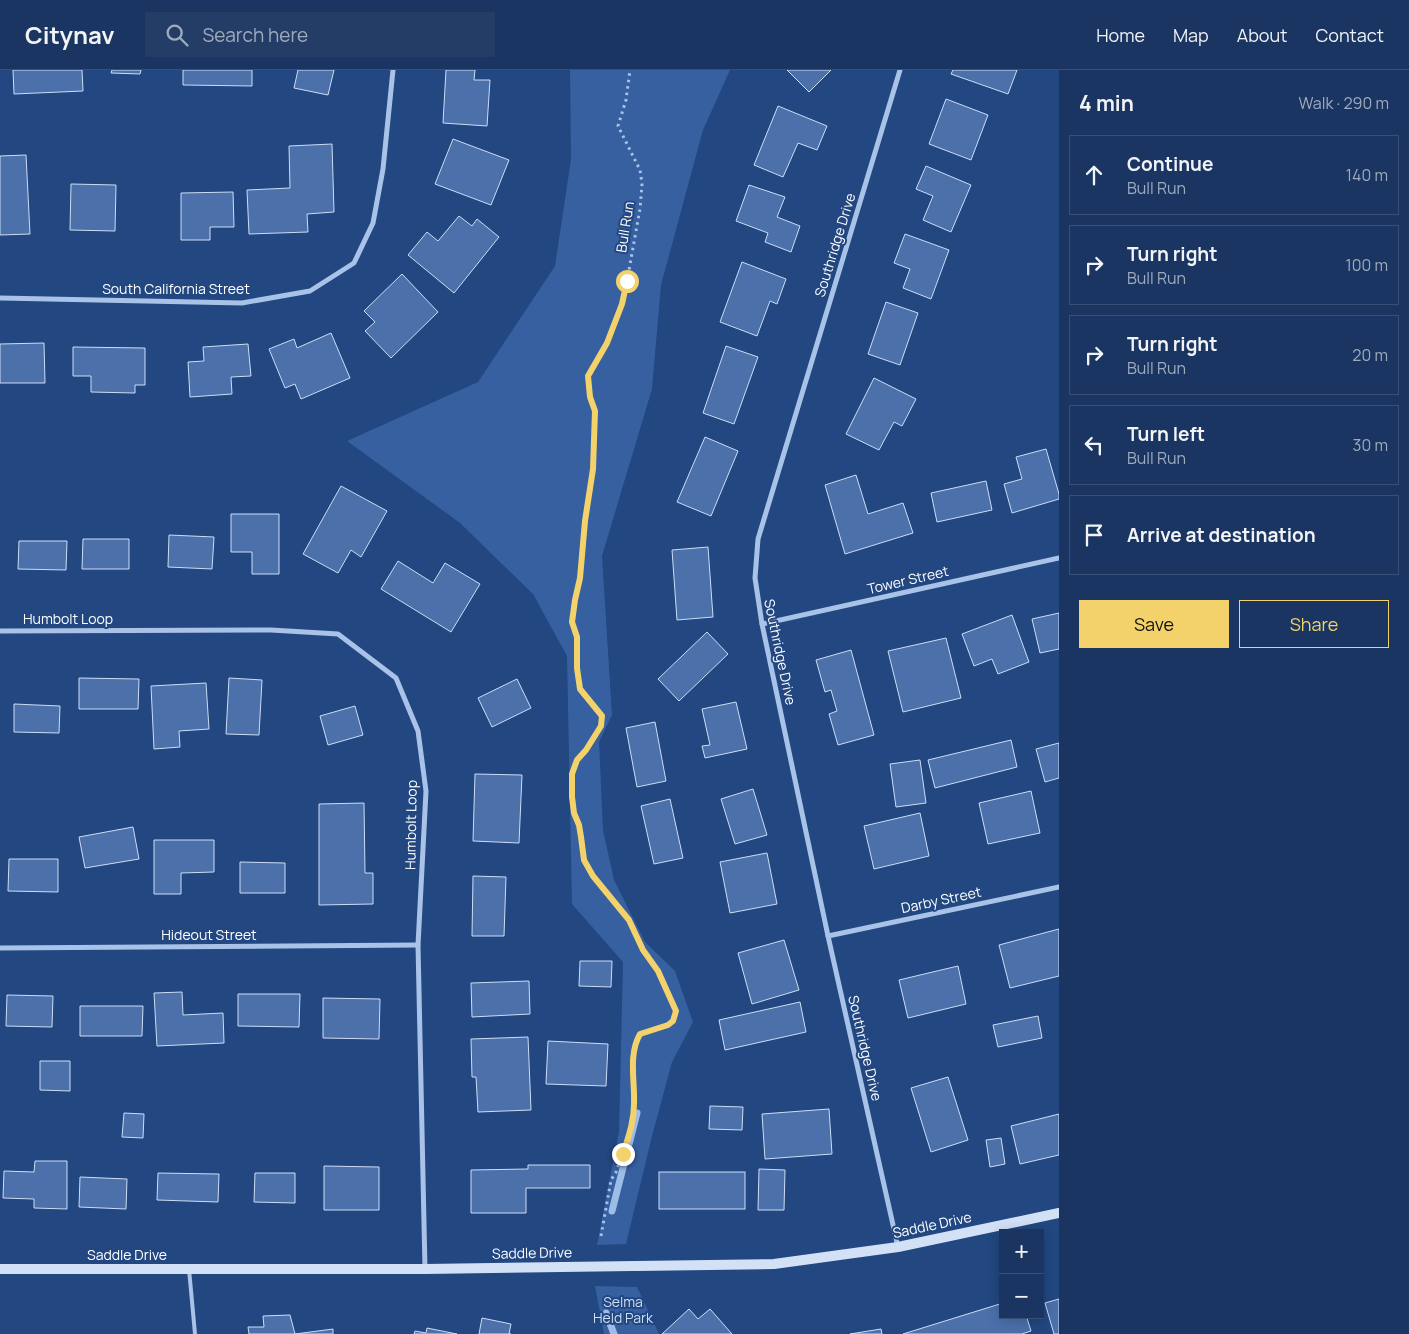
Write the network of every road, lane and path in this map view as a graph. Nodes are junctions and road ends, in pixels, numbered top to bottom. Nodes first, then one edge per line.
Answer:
1 (393, 70) edge
2 (630, 70) edge
3 (900, 70) edge
4 (0, 298) edge
5 (1059, 558) edge
6 (762, 624) junction
7 (0, 631) edge
8 (1059, 887) edge
9 (828, 936) junction
10 (418, 945) junction
11 (0, 948) edge
12 (1059, 1213) edge
13 (601, 1236) dead end
14 (898, 1247) junction
15 (0, 1268) edge
16 (189, 1269) junction
17 (425, 1269) junction
18 (195, 1334) edge

1 - 4 street, South California Street
2 - 13 path, Bull Run
3 - 6 street, Southridge Drive
5 - 6 street, Tower Street
6 - 9 street, Southridge Drive
7 - 10 street, Humbolt Loop
8 - 9 street, Darby Street
9 - 14 street, Southridge Drive
10 - 11 street, Hideout Street
10 - 17 street, Humbolt Loop
12 - 14 street, Saddle Drive
14 - 17 street, Saddle Drive
15 - 16 street, Saddle Drive
16 - 17 street, Saddle Drive
16 - 18 lane

